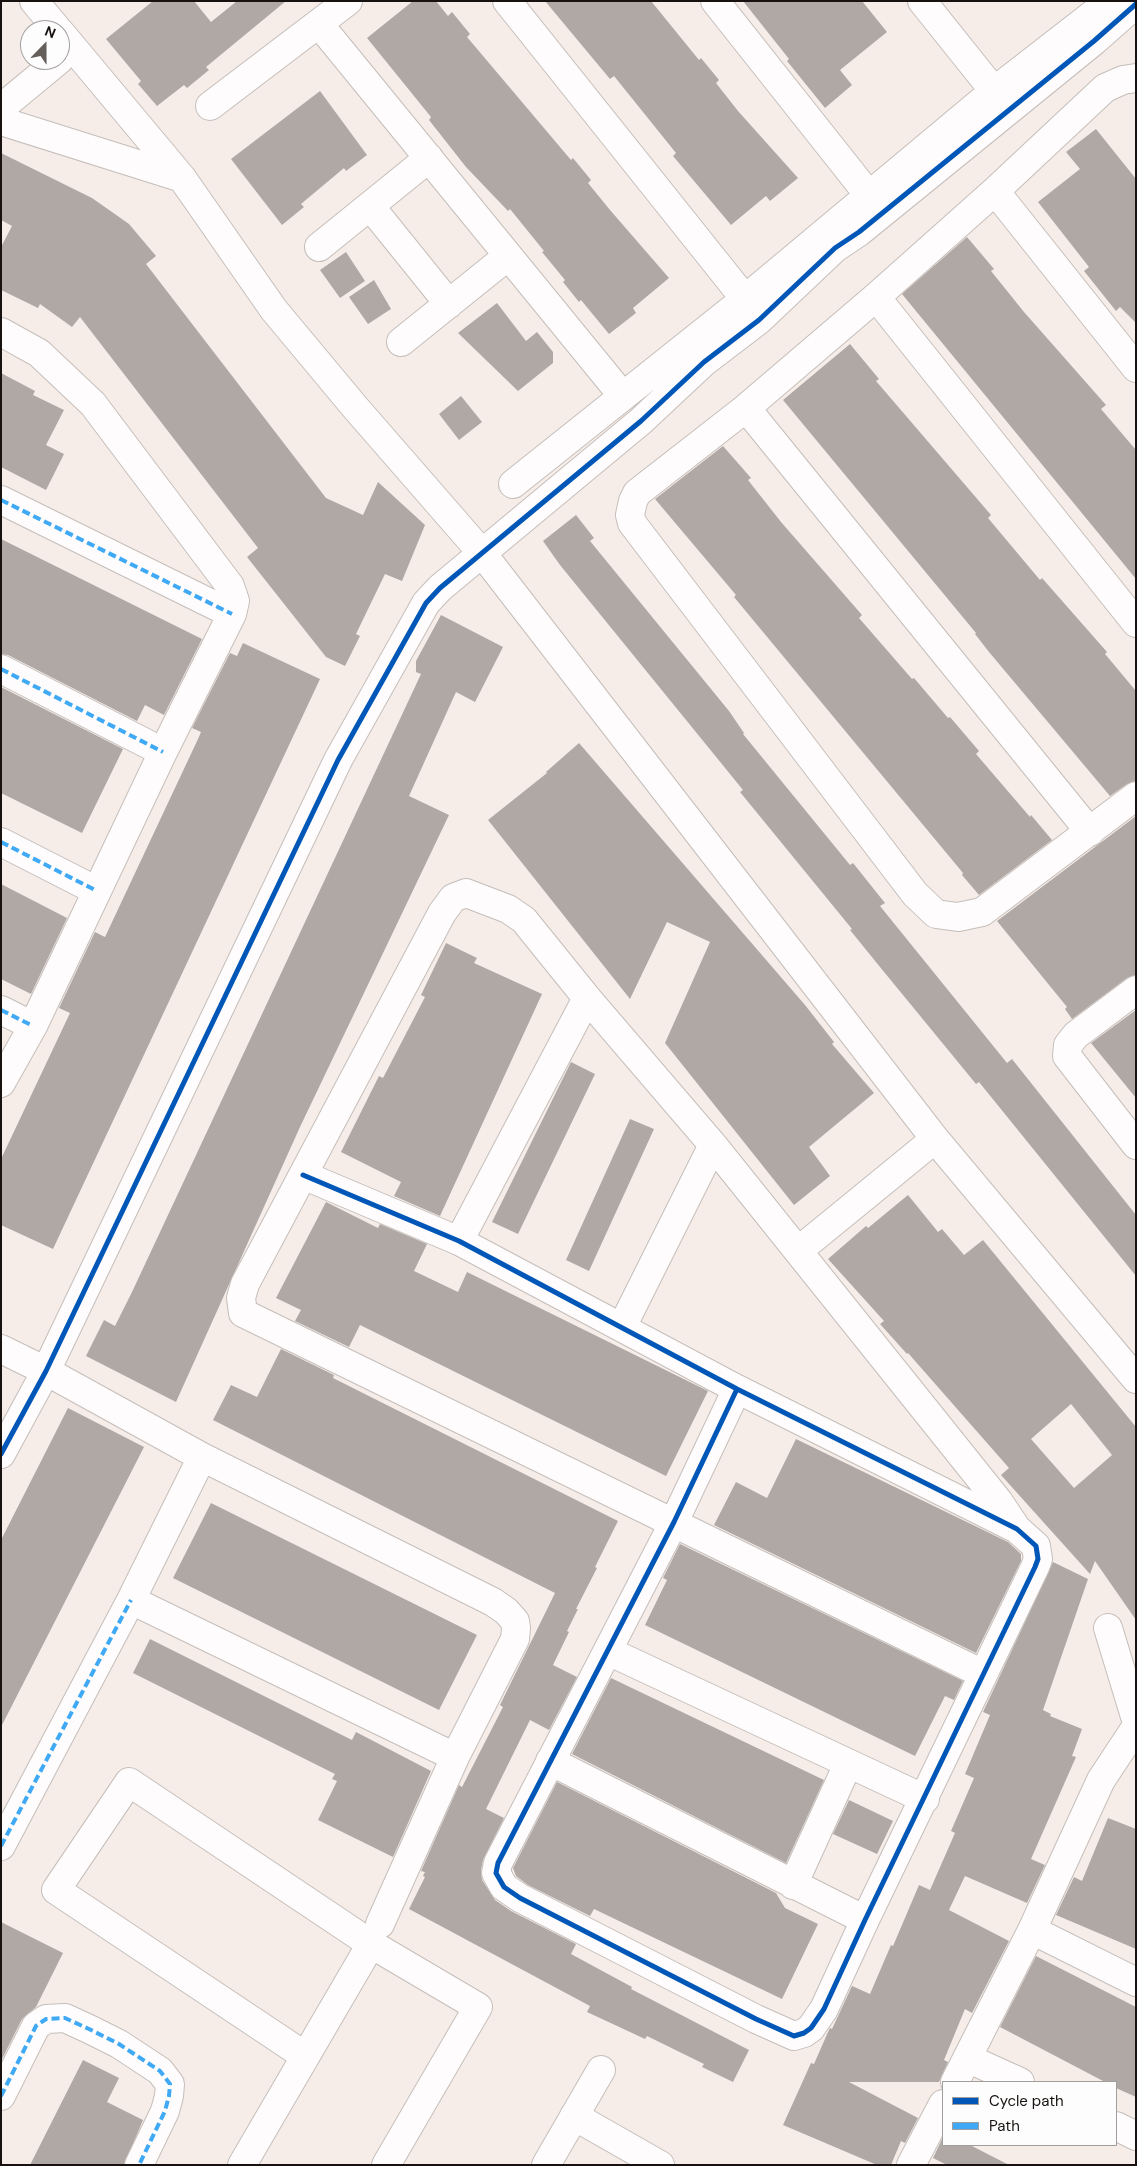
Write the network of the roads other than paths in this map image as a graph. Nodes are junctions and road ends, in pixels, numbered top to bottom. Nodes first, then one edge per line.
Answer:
1 (34, 1) edge
2 (348, 1) edge
3 (506, 1) edge
4 (715, 1) edge
5 (922, 1) edge
6 (1110, 1) edge
7 (1136, 4) edge
8 (46, 20) edge
9 (319, 24) junction
10 (70, 55) edge
11 (38, 70) edge
12 (1136, 78) edge
13 (994, 91) junction
14 (210, 106) dead end
15 (1, 108) edge
16 (1, 121) edge
17 (429, 158) junction
18 (182, 178) junction
19 (995, 191) junction
20 (868, 194) junction
21 (370, 206) junction
22 (319, 247) dead end
23 (508, 256) junction
24 (876, 297) junction
25 (745, 299) junction
26 (449, 304) junction
27 (1, 332) edge
28 (401, 342) dead end
29 (1136, 368) edge
30 (622, 395) junction
31 (746, 408) junction
32 (513, 484) dead end
33 (1, 500) edge
34 (482, 553) junction
35 (232, 614) junction
36 (1136, 623) edge
37 (1, 669) edge
38 (164, 752) junction
39 (1136, 796) edge
40 (1090, 832) junction
41 (1, 842) edge
42 (98, 891) junction
43 (1136, 990) edge
44 (587, 998) junction
45 (1, 1010) edge
46 (33, 1026) junction
47 (1, 1083) edge
48 (935, 1140) junction
49 (713, 1145) junction
50 (1136, 1145) edge
51 (303, 1175) junction
52 (459, 1241) junction
53 (798, 1251) junction
54 (622, 1327) junction
55 (1, 1349) edge
56 (46, 1371) junction
57 (1136, 1379) edge
58 (737, 1389) junction
59 (1, 1454) edge
60 (202, 1458) junction
61 (674, 1522) junction
62 (1017, 1529) junction
63 (131, 1600) junction
64 (1108, 1628) dead end
65 (608, 1651) junction
66 (983, 1674) junction
67 (1136, 1720) edge
68 (1136, 1727) edge
69 (455, 1757) junction
70 (550, 1761) junction
71 (848, 1764) junction
72 (925, 1799) junction
73 (1, 1846) edge
74 (793, 1885) junction
75 (865, 1920) junction
76 (1032, 1930) junction
77 (376, 1934) junction
78 (1136, 1982) edge
79 (305, 2056) junction
80 (968, 2058) junction
81 (601, 2070) dead end
82 (956, 2081) edge
83 (1018, 2081) edge
84 (1, 2096) edge
85 (942, 2106) edge
86 (574, 2116) junction
87 (1117, 2126) edge
88 (1136, 2136) edge
89 (139, 2165) edge
90 (242, 2165) edge
91 (386, 2165) edge
92 (546, 2165) edge
93 (660, 2165) edge
94 (911, 2165) edge

1 - 8 street
2 - 9 street
3 - 25 street
4 - 20 street
5 - 13 street
6 - 13 street
7 - 34 street
9 - 14 street
9 - 17 street
10 - 18 street
11 - 15 street
12 - 19 street
13 - 20 street
16 - 18 street
17 - 21 street
17 - 23 street
18 - 34 street
19 - 24 street
19 - 29 street
20 - 25 street
21 - 22 street
21 - 26 street
23 - 26 street
23 - 30 street
24 - 31 street
24 - 36 street
25 - 30 street
26 - 28 street
27 - 35 street
30 - 32 street
31 - 40 street
31 - 40 street
33 - 35 street
34 - 48 street
34 - 56 street
35 - 38 street
37 - 38 street
38 - 42 street
39 - 40 street
41 - 42 street
42 - 46 street
43 - 50 street
44 - 49 street
44 - 51 street
44 - 52 street
45 - 46 street
46 - 47 street
48 - 53 street
48 - 57 street
49 - 53 street
49 - 54 street
51 - 52 street
51 - 61 street
52 - 54 street
53 - 62 street
54 - 58 street
55 - 56 street
56 - 59 street
56 - 60 street
58 - 61 street
58 - 62 street
60 - 63 street
60 - 69 street
61 - 65 street
61 - 66 street
62 - 66 street
63 - 69 street
63 - 73 street
64 - 67 street
65 - 70 street
65 - 71 street
66 - 72 street
68 - 76 street
69 - 77 street
70 - 74 street
70 - 75 street
71 - 72 street
71 - 74 street
72 - 75 street
74 - 75 street
76 - 78 street
76 - 80 street
77 - 79 street
77 - 79 street
77 - 91 street
79 - 90 street
80 - 82 street
80 - 83 street
81 - 86 street
84 - 89 street
85 - 94 street
86 - 92 street
86 - 93 street
87 - 88 street

